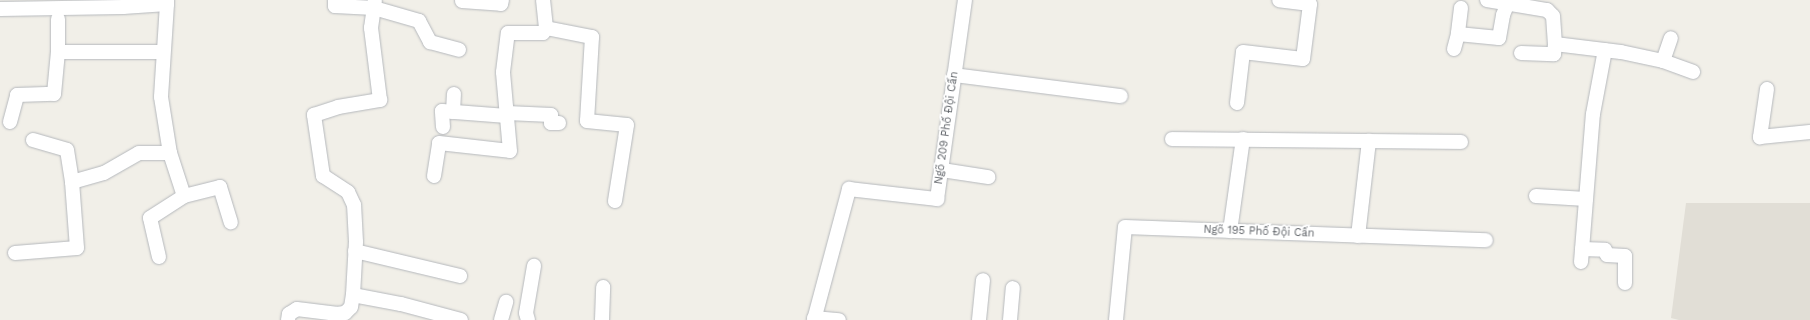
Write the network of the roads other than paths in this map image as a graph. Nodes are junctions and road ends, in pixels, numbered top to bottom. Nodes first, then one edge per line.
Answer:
1 (335, 0) edge
2 (462, 0) edge
3 (502, 0) edge
4 (543, 0) edge
5 (964, 0) edge
6 (1279, 0) edge
7 (1487, 0) edge
8 (167, 2) edge
9 (1508, 2) edge
10 (124, 3) edge
11 (375, 4) edge
12 (33, 5) edge
13 (1461, 8) dead end
14 (0, 9) edge
15 (58, 19) dead end
16 (546, 28) junction
17 (1458, 34) junction
18 (1671, 38) dead end
19 (1555, 44) junction
20 (1454, 49) dead end
21 (459, 50) dead end
22 (1605, 50) junction
23 (58, 52) junction
24 (163, 52) junction
25 (1521, 53) dead end
26 (1663, 61) junction
27 (1693, 72) dead end
28 (954, 75) junction
29 (1767, 89) dead end
30 (454, 94) dead end
31 (1121, 96) dead end
32 (1237, 103) dead end
33 (453, 112) junction
34 (507, 114) junction
35 (10, 122) dead end
36 (559, 123) dead end
37 (443, 127) dead end
38 (1810, 132) edge
39 (1172, 139) dead end
40 (1243, 139) junction
41 (33, 140) dead end
42 (1369, 141) junction
43 (1461, 142) dead end
44 (170, 152) junction
45 (942, 170) junction
46 (434, 176) dead end
47 (988, 177) dead end
48 (72, 182) junction
49 (184, 196) junction
50 (1536, 196) dead end
51 (1586, 199) junction
52 (615, 201) dead end
53 (231, 222) dead end
54 (1230, 231) junction
55 (1358, 236) junction
56 (1486, 240) dead end
57 (355, 251) junction
58 (15, 253) dead end
59 (159, 257) dead end
60 (534, 266) dead end
61 (460, 276) dead end
62 (983, 280) dead end
63 (1624, 283) dead end
64 (603, 287) dead end
65 (1013, 288) dead end
66 (353, 295) junction
67 (506, 302) dead end
68 (814, 319) edge
69 (288, 320) edge
70 (461, 320) edge
71 (501, 320) edge
72 (528, 320) edge
73 (602, 320) edge
74 (839, 320) edge
75 (979, 320) edge
76 (1010, 320) edge
77 (1116, 320) edge

1 - 11 lane
2 - 3 lane
4 - 16 lane
5 - 28 lane, Ngõ 209 Phố Đội Cấn
6 - 32 lane
7 - 9 lane
8 - 10 lane
8 - 24 lane
9 - 17 lane
9 - 19 lane
10 - 12 lane
11 - 21 lane
11 - 57 lane
12 - 14 lane
13 - 17 lane
15 - 23 lane
16 - 34 lane
16 - 52 lane
17 - 20 lane
18 - 26 lane
19 - 22 lane
19 - 25 lane
22 - 26 lane
22 - 51 lane
23 - 24 lane
23 - 35 lane
24 - 44 lane
26 - 27 lane
28 - 31 lane
28 - 45 lane, Ngõ 209 Phố Đội Cấn
29 - 38 lane
30 - 33 lane
33 - 34 lane
33 - 37 lane
34 - 36 lane
34 - 46 lane
39 - 40 lane
40 - 42 lane
40 - 54 lane
41 - 48 lane
42 - 43 lane
42 - 55 lane
44 - 48 lane
44 - 49 lane
45 - 47 lane
45 - 68 lane, Ngõ 209 Phố Đội Cấn
48 - 58 lane
49 - 53 lane
49 - 59 lane
50 - 51 lane
51 - 63 lane
54 - 55 lane, Ngõ 195 Phố Đội Cấn
54 - 77 lane, Ngõ 195 Phố Đội Cấn
55 - 56 lane, Ngõ 195 Phố Đội Cấn
57 - 61 lane
57 - 66 lane
60 - 72 lane
62 - 75 lane
64 - 73 lane
65 - 76 lane
66 - 69 lane
66 - 70 lane
67 - 71 lane
68 - 74 lane

